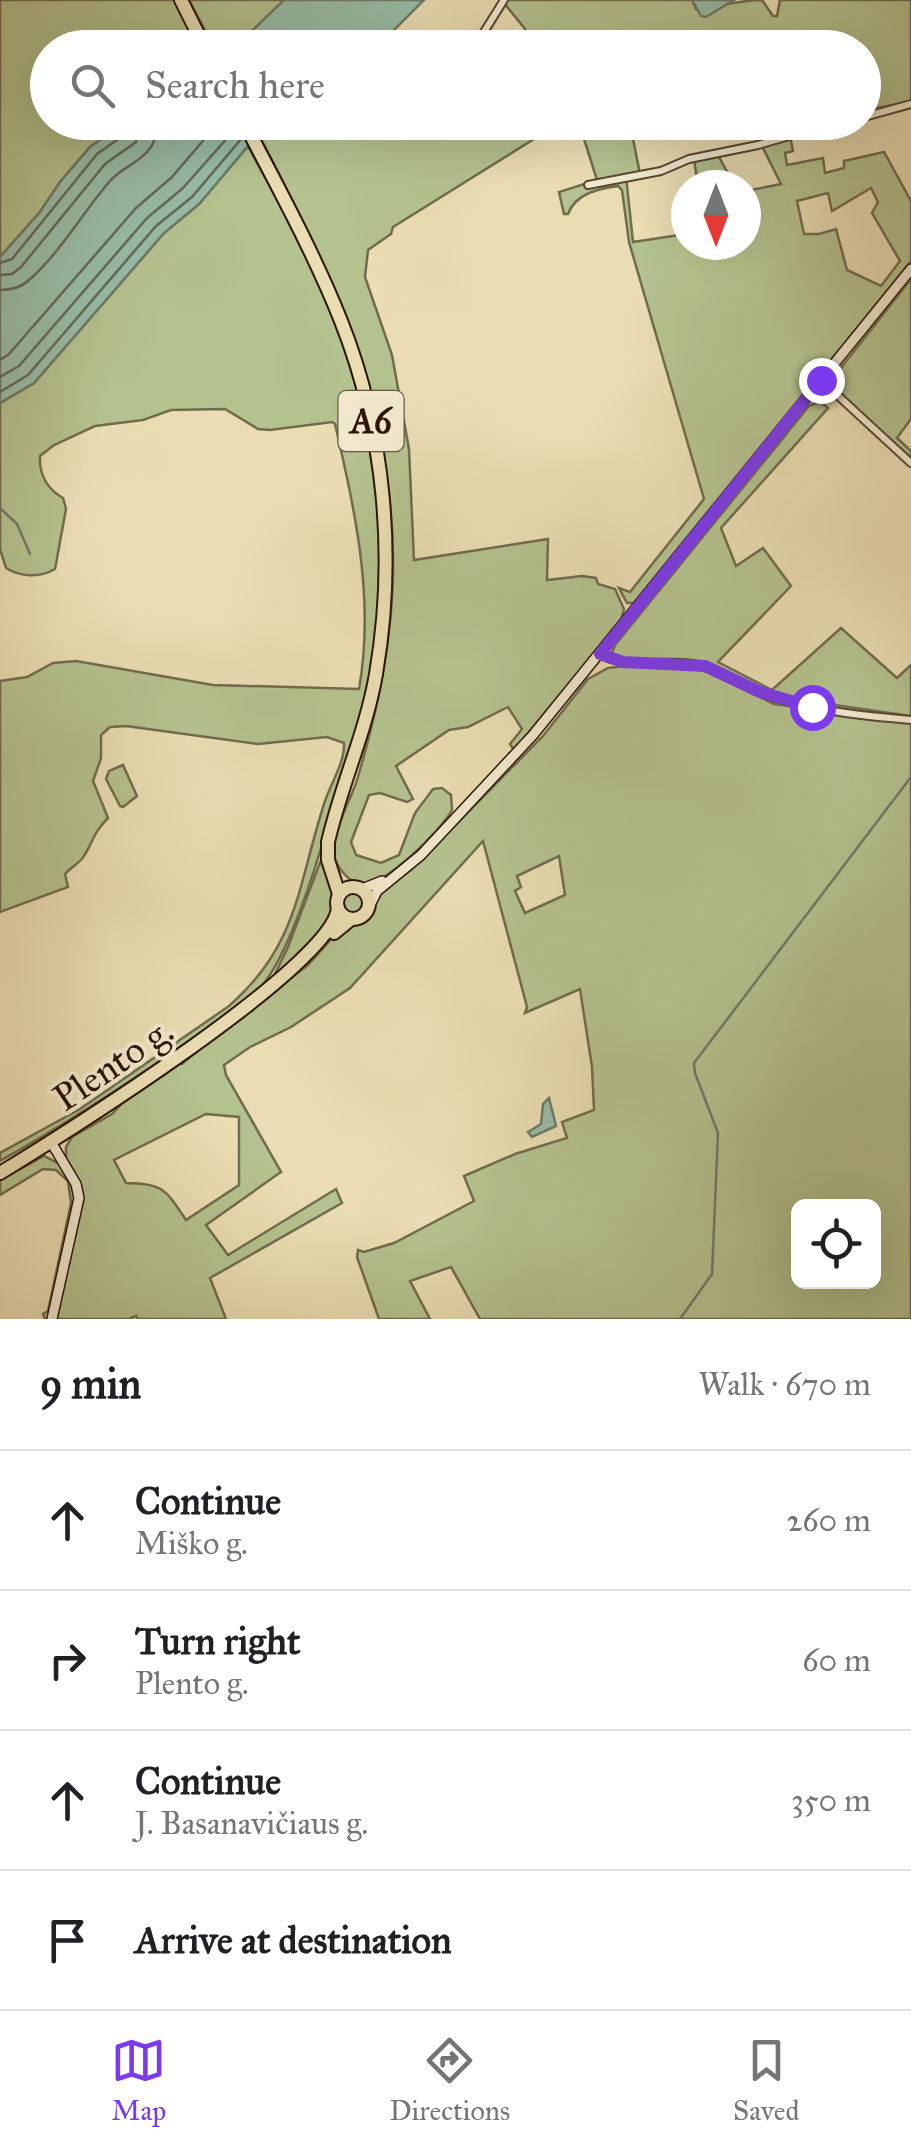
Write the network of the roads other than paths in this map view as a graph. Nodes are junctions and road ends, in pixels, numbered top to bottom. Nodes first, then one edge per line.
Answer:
1 (181, 0) edge
2 (504, 0) edge
3 (196, 30) edge
4 (485, 30) edge
5 (911, 104) edge
6 (881, 112) edge
7 (253, 140) edge
8 (775, 140) edge
9 (588, 185) dead end
10 (911, 269) edge
11 (821, 380) junction
12 (911, 464) edge
13 (600, 654) junction
14 (911, 720) edge
15 (431, 842) junction
16 (328, 851) junction
17 (358, 888) junction
18 (339, 901) junction
19 (370, 904) junction
20 (351, 919) junction
21 (256, 998) junction
22 (51, 1142) junction
23 (0, 1173) edge
24 (52, 1319) edge

1 - 3 highway
2 - 4 street
5 - 6 street
7 - 16 highway, A6
8 - 9 street
10 - 11 main road
11 - 12 street
11 - 13 main road
13 - 14 street
13 - 15 main road
15 - 17 main road
15 - 19 main road
16 - 17 highway
16 - 18 highway, A6
17 - 18 highway
17 - 19 highway
18 - 20 highway
18 - 21 highway, Plento g.
19 - 20 highway
20 - 21 highway, Plento g.
21 - 22 highway, Plento g.
22 - 23 highway, Plento g.
22 - 24 main road

